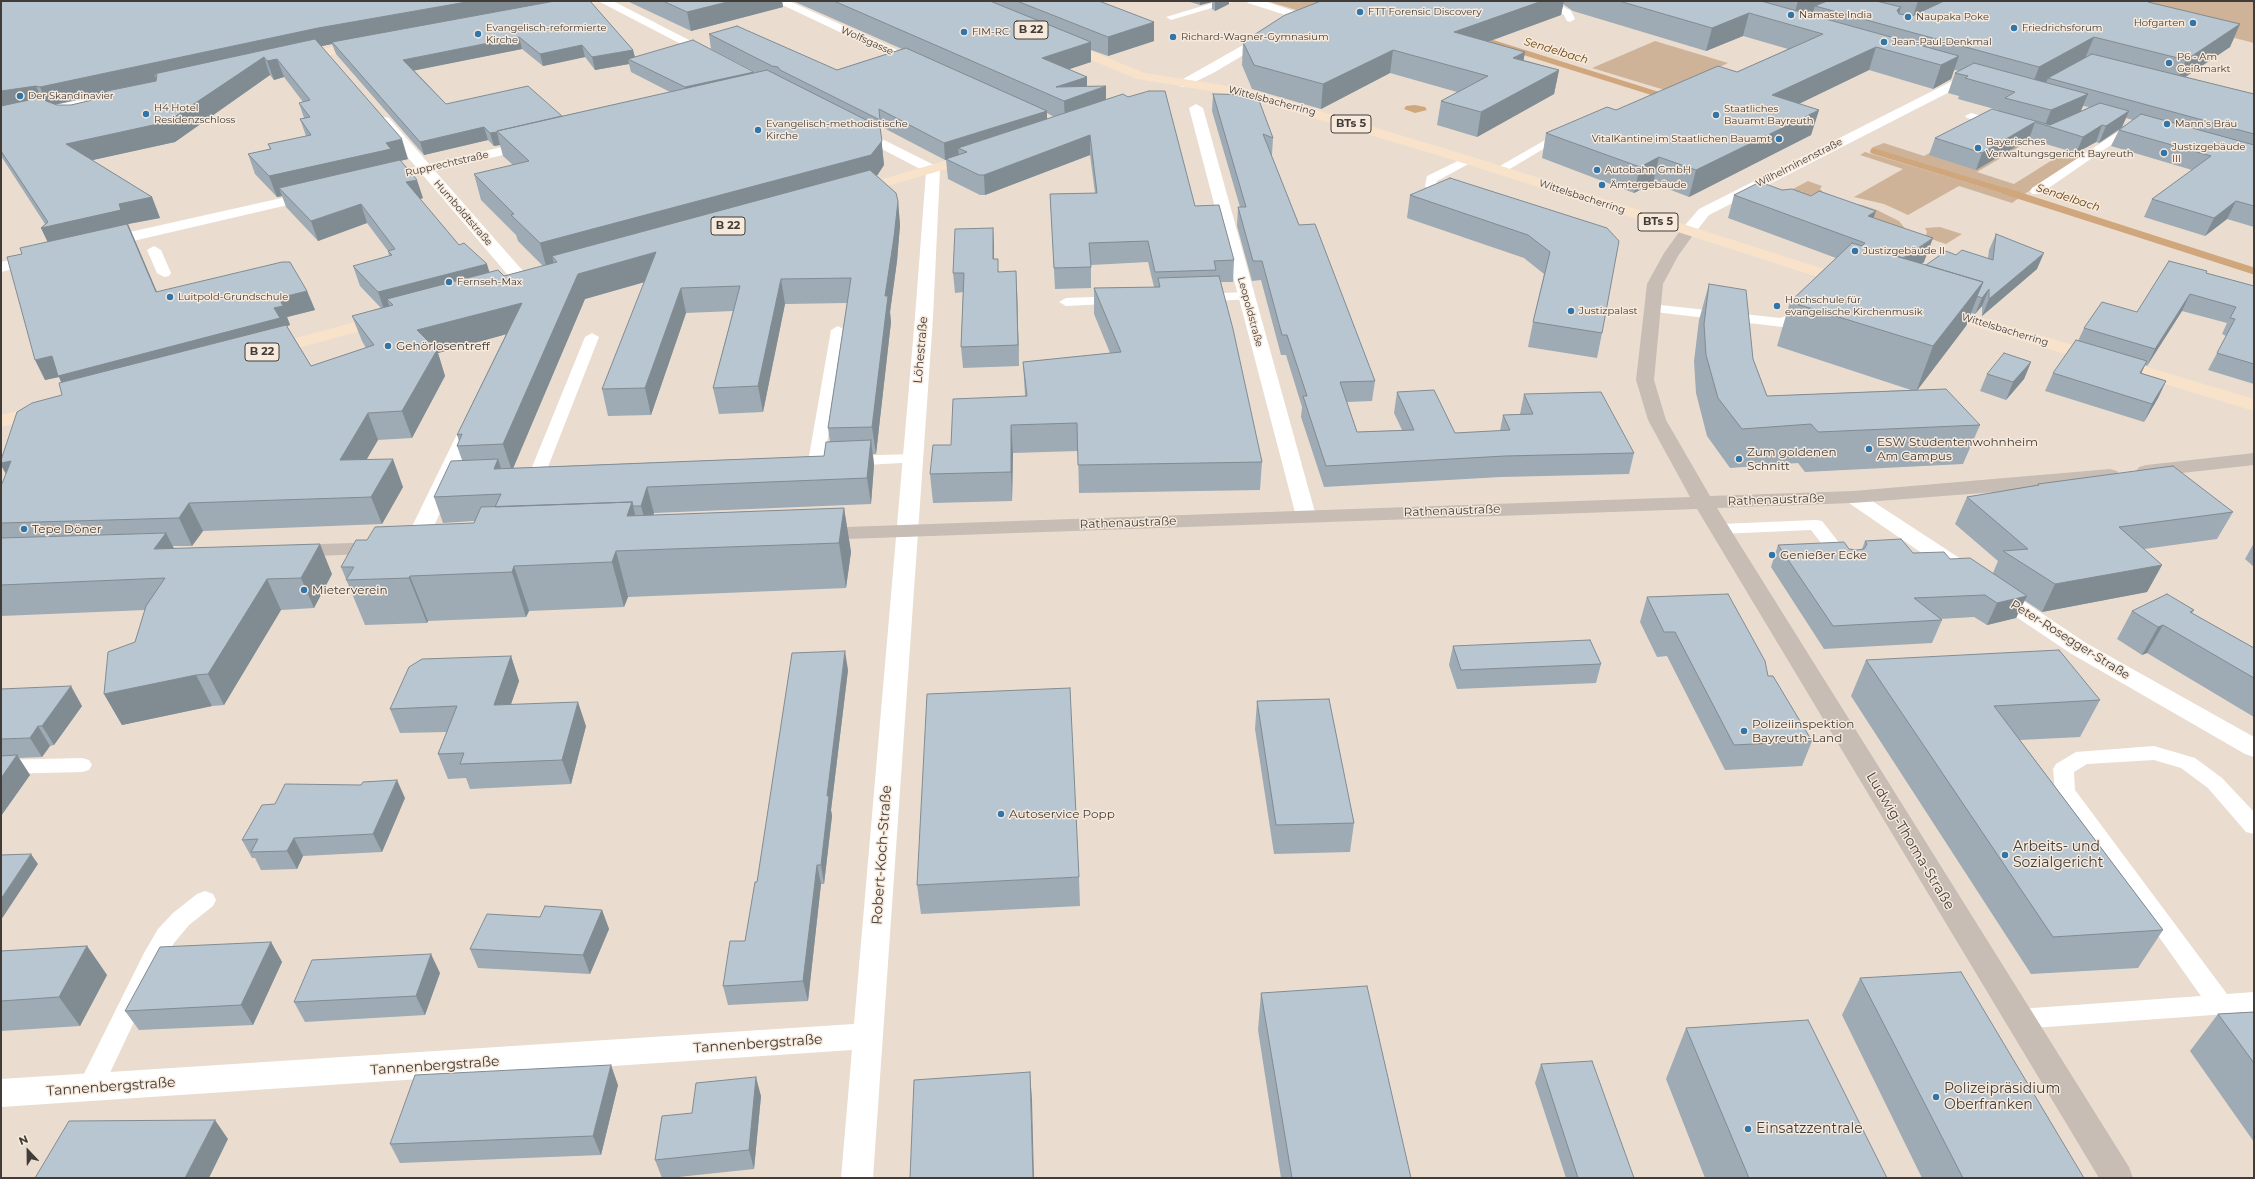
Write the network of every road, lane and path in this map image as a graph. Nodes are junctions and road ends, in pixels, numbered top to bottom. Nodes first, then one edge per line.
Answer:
1 (594, 1) edge
2 (604, 1) edge
3 (780, 1) edge
4 (1230, 1) edge
5 (1252, 1) edge
6 (1550, 1) edge
7 (1536, 2) edge
8 (550, 10) edge
9 (1171, 17) dead end
10 (1570, 19) dead end
11 (1289, 24) edge
12 (1276, 31) edge
13 (1051, 38) edge
14 (380, 42) edge
15 (282, 60) edge
16 (726, 62) edge
17 (931, 69) edge
18 (1950, 74) edge
19 (1966, 78) junction
20 (1980, 82) edge
21 (1182, 83) junction
22 (1165, 92) edge
23 (95, 100) edge
24 (79, 103) junction
25 (1196, 108) dead end
26 (375, 110) edge
27 (1971, 116) dead end
28 (1, 117) edge
29 (2113, 119) edge
30 (1, 122) edge
31 (844, 123) edge
32 (2133, 125) junction
33 (1573, 127) edge
34 (2008, 127) edge
35 (2147, 129) edge
36 (549, 140) edge
37 (991, 151) edge
38 (1468, 160) junction
39 (425, 169) junction
40 (933, 170) junction
41 (1498, 170) junction
42 (370, 181) edge
43 (1431, 186) edge
44 (2036, 191) dead end
45 (324, 192) edge
46 (841, 195) edge
47 (1688, 231) junction
48 (85, 248) edge
49 (154, 250) dead end
50 (56, 254) edge
51 (1, 267) edge
52 (164, 273) dead end
53 (531, 281) joint
54 (1863, 286) edge
55 (504, 288) edge
56 (1245, 296) junction
57 (1183, 298) edge
58 (1136, 300) edge
59 (1066, 302) dead end
60 (1924, 305) edge
61 (1651, 308) junction
62 (400, 316) edge
63 (1788, 319) dead end
64 (838, 330) dead end
65 (592, 337) dead end
66 (254, 354) edge
67 (61, 405) edge
68 (481, 405) edge
69 (2254, 405) edge
70 (1, 421) edge
71 (912, 459) junction
72 (2254, 459) edge
73 (536, 477) edge
74 (1853, 497) junction
75 (1704, 503) junction
76 (1306, 516) junction
77 (1720, 529) junction
78 (906, 531) junction
79 (795, 535) edge
80 (413, 547) junction
81 (437, 547) edge
82 (271, 552) edge
83 (1848, 566) edge
84 (2254, 748) edge
85 (82, 765) dead end
86 (1, 767) edge
87 (2254, 826) edge
88 (205, 900) dead end
89 (2254, 1002) edge
90 (2221, 1005) junction
91 (2018, 1019) junction
92 (868, 1036) junction
93 (90, 1088) junction
94 (1, 1094) edge
95 (857, 1178) edge
96 (2117, 1178) edge

1 - 8 main road
2 - 16 street
3 - 17 street, Wolfsgasse
4 - 9 lane
5 - 11 street
6 - 7 street
6 - 10 lane
12 - 21 street
13 - 21 main road, Wittelsbacherring / B 22
14 - 15 main road
18 - 19 street
19 - 20 street
19 - 47 street, Wilhelminenstraße
21 - 22 main road
21 - 38 main road, Wittelsbacherring / BTs 5
23 - 24 main road
24 - 28 street
24 - 30 main road
25 - 56 street, Leopoldstraße
26 - 39 street, Humboldtstraße
27 - 34 lane
29 - 32 street
31 - 40 street
32 - 35 street
32 - 44 lane
33 - 41 lane
36 - 39 street, Rupprechtstraße
37 - 40 main road
38 - 41 main road, Wittelsbacherring / BTs 5
38 - 43 lane
39 - 42 street, Rupprechtstraße
39 - 53 street, Humboldtstraße
40 - 46 main road
40 - 71 street, Löhestraße
41 - 47 main road, Wittelsbacherring / BTs 5
45 - 48 street
47 - 54 main road, Wittelsbacherring
47 - 61 main road, Wilhelminenstraße / BTs 5
49 - 52 lane
50 - 51 street
53 - 55 main road
56 - 57 lane
56 - 76 street, Leopoldstraße
58 - 59 lane
60 - 69 main road, Wittelsbacherring
61 - 63 lane
61 - 75 main road, Wilhelminenstraße / BTs 5
62 - 66 main road, B 22
64 - 71 lane
65 - 73 lane
67 - 70 main road
68 - 80 street
71 - 78 street, Löhestraße
72 - 74 main road, Rathenaustraße
74 - 75 main road, Rathenaustraße
74 - 84 street, Peter-Rosegger-Straße
75 - 76 main road, Rathenaustraße
75 - 77 main road, Ludwig-Thoma-Straße / BTs 5
76 - 78 main road, Rathenaustraße
77 - 83 lane
77 - 91 main road, Ludwig-Thoma-Straße / BTs 5
78 - 79 main road, Rathenaustraße
78 - 92 street, Robert-Koch-Straße
80 - 81 main road
80 - 82 main road
85 - 86 lane
87 - 90 lane
88 - 93 lane
89 - 90 lane
90 - 91 lane
91 - 96 main road, Ludwig-Thoma-Straße / BTs 5
92 - 93 street, Tannenbergstraße
92 - 95 street, Robert-Koch-Straße
93 - 94 street, Tannenbergstraße

